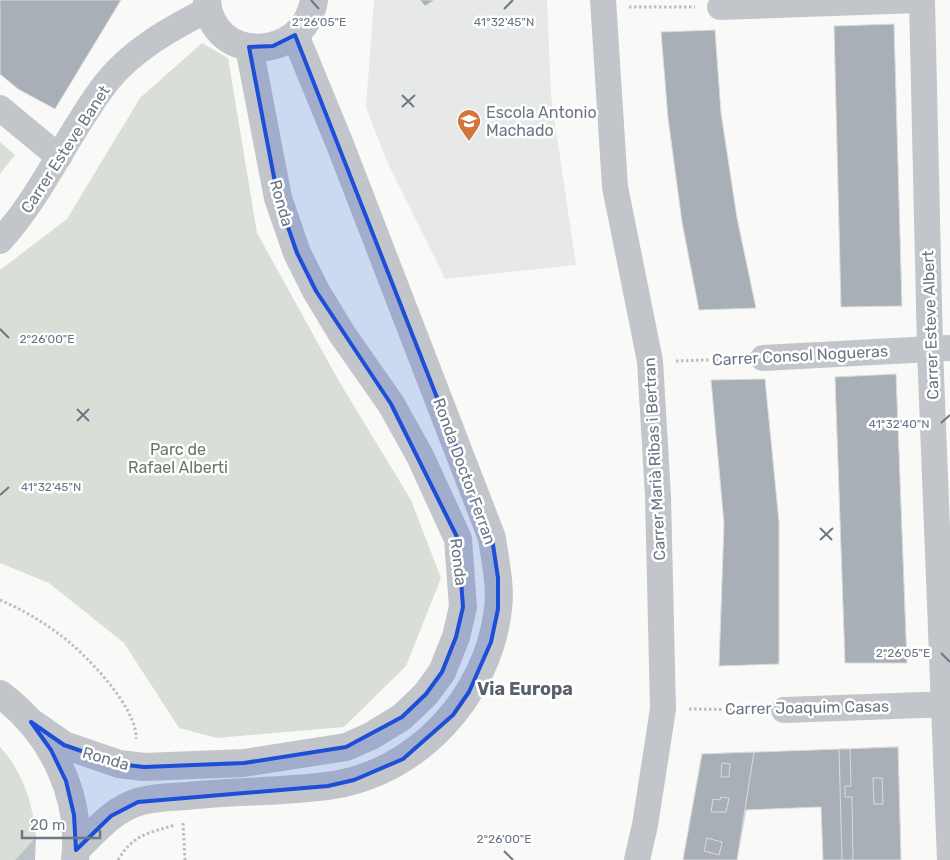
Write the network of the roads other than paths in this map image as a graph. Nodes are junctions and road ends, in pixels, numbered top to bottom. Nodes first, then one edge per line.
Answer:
1 (314, 0) edge
2 (921, 0) edge
3 (603, 4) edge
4 (207, 5) edge
5 (720, 7) road end
6 (295, 35) junction
7 (249, 47) junction
8 (0, 108) edge
9 (59, 157) junction
10 (0, 241) edge
11 (940, 348) edge
12 (763, 358) road end
13 (0, 694) edge
14 (946, 704) edge
15 (784, 710) road end
16 (31, 722) junction
17 (75, 855) edge
18 (637, 860) edge
19 (950, 860) edge

1 - 6 street
2 - 5 street
2 - 11 street, Carrer Esteve Albert
3 - 18 street, Carrer Marià Ribas i Bertran
4 - 7 street
4 - 9 street, Carrer Esteve Banet
6 - 7 street
6 - 17 street, Ronda Doctor Ferran
7 - 16 street, Ronda
8 - 9 street
9 - 10 street, Carrer Esteve Banet
11 - 12 street, Carrer Consol Nogueras
11 - 14 street, Carrer Esteve Albert
13 - 16 street
14 - 15 street, Carrer Joaquim Casas
14 - 19 street, Carrer Esteve Albert
16 - 17 street

